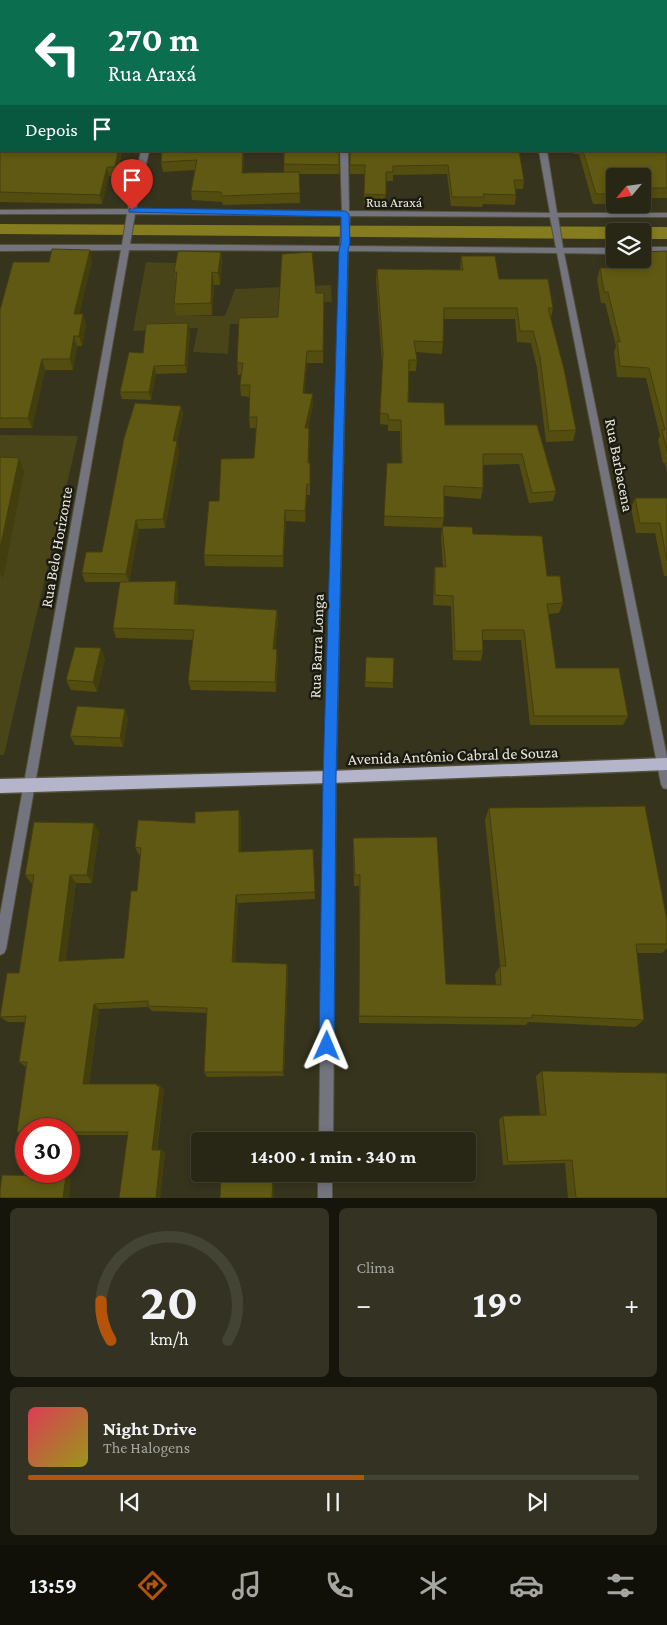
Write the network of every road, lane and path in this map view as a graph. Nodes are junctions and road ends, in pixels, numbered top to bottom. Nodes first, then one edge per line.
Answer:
1 (145, 152) edge
2 (344, 152) edge
3 (543, 152) edge
4 (132, 210) junction
5 (0, 212) edge
6 (667, 215) edge
7 (346, 218) junction
8 (555, 219) junction
9 (127, 243) junction
10 (345, 246) junction
11 (0, 248) edge
12 (560, 248) junction
13 (606, 250) edge
14 (651, 250) edge
15 (667, 250) edge
16 (666, 764) edge
17 (330, 777) junction
18 (667, 784) edge
19 (28, 785) junction
20 (0, 786) edge
21 (0, 949) edge
22 (326, 1132) edge
23 (326, 1182) edge
24 (325, 1198) edge

1 - 4 street, Rua Belo Horizonte
2 - 7 street, Rua Barra Longa
3 - 8 street, Rua Barbacena
4 - 5 street, Rua Araxá
4 - 7 street, Rua Araxá
4 - 9 street, Rua Belo Horizonte
6 - 8 street, Rua Araxá
7 - 8 street, Rua Araxá
7 - 10 street, Rua Barra Longa
8 - 12 street, Rua Barbacena
9 - 10 street
9 - 11 street
9 - 19 street, Rua Belo Horizonte
10 - 12 street
10 - 17 street, Rua Barra Longa
12 - 13 street
12 - 16 street, Rua Barbacena
14 - 15 street
16 - 17 main road, Avenida Antônio Cabral de Souza
16 - 18 street, Rua Barbacena
17 - 19 main road, Avenida Antônio Cabral de Souza
17 - 22 street, Rua Barra Longa
19 - 20 main road, Avenida Antônio Cabral de Souza
19 - 21 street, Rua Belo Horizonte
23 - 24 street

